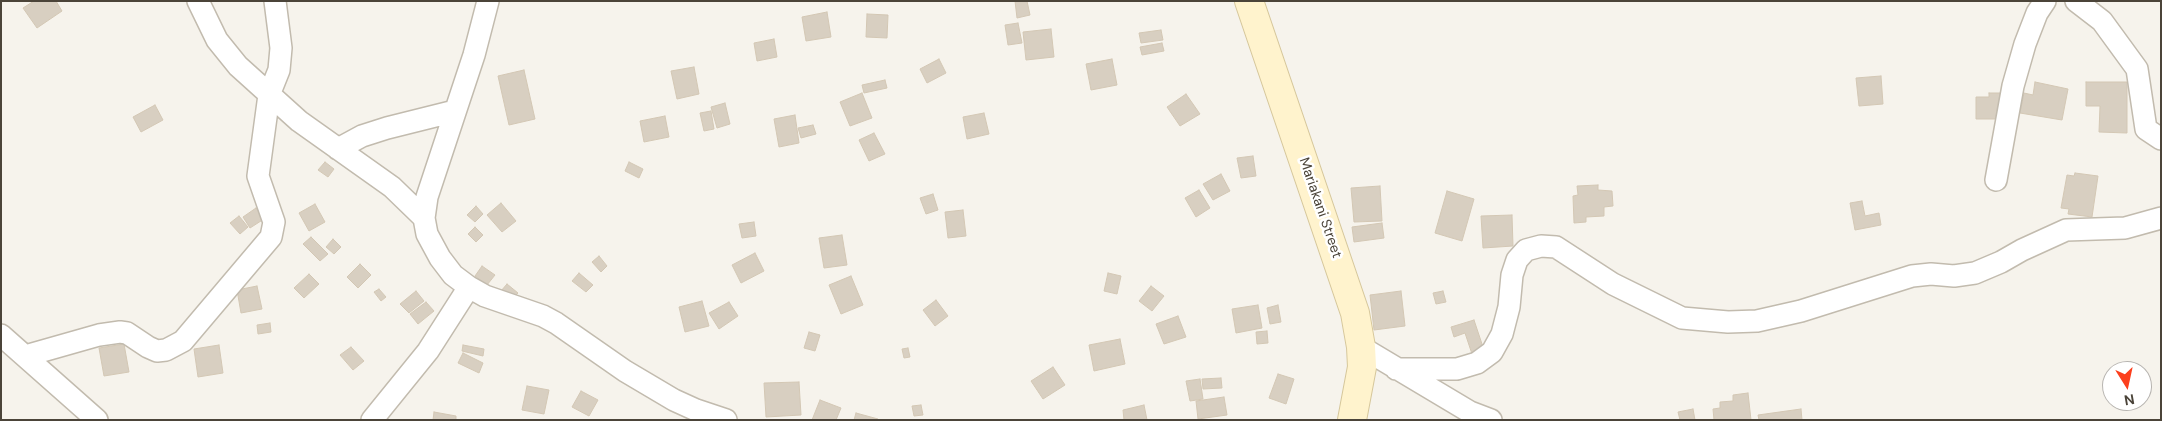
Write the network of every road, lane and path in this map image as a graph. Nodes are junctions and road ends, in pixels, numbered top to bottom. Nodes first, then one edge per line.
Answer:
1 (198, 1) edge
2 (275, 1) edge
3 (488, 1) edge
4 (1249, 1) edge
5 (2044, 1) edge
6 (2076, 1) edge
7 (269, 95) junction
8 (455, 112) junction
9 (2161, 139) edge
10 (338, 149) junction
11 (1996, 180) dead end
12 (424, 218) junction
13 (2161, 218) edge
14 (469, 287) junction
15 (1, 335) edge
16 (1361, 347) junction
17 (25, 356) junction
18 (1396, 369) junction
19 (97, 420) edge
20 (372, 420) edge
21 (726, 420) edge
22 (1352, 420) edge
23 (1490, 420) edge

1 - 7 street
2 - 7 street
3 - 8 street
4 - 16 street, Mariakani Street
5 - 11 street
6 - 9 street
7 - 10 street
7 - 17 street
8 - 10 street
8 - 12 street
10 - 12 street
12 - 14 street
13 - 18 street
14 - 20 street
14 - 21 street
15 - 17 street
16 - 18 street
16 - 22 street, Mariakani Street
17 - 19 street
18 - 23 street

